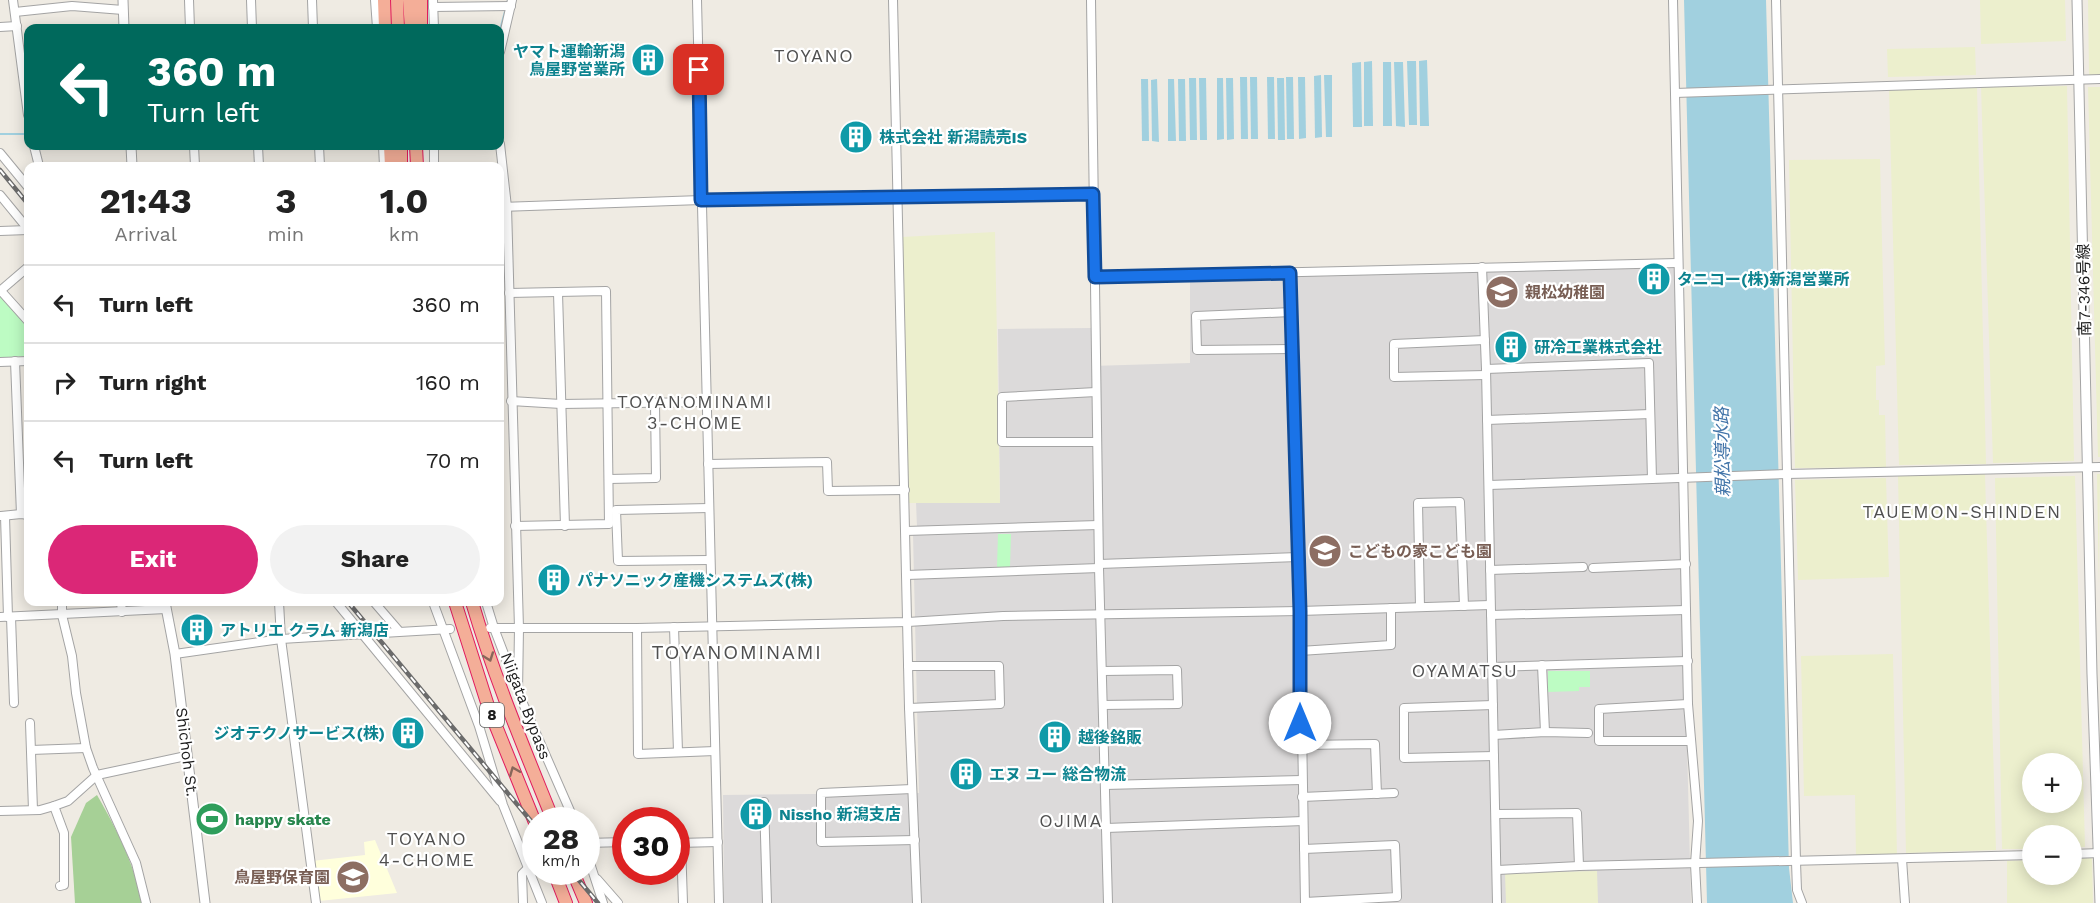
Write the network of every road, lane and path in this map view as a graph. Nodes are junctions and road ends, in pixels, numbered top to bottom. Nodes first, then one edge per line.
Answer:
1 (13, 0) edge
2 (123, 0) edge
3 (189, 0) edge
4 (251, 0) edge
5 (312, 0) edge
6 (375, 0) edge
7 (384, 0) edge
8 (397, 0) edge
9 (409, 0) edge
10 (421, 0) edge
11 (697, 0) edge
12 (892, 0) edge
13 (1091, 0) edge
14 (1673, 0) edge
15 (1776, 0) edge
16 (2077, 0) edge
17 (433, 3) edge
18 (512, 3) edge
19 (123, 10) junction
20 (15, 12) junction
21 (124, 24) edge
22 (190, 24) edge
23 (252, 24) edge
24 (313, 24) edge
25 (377, 24) edge
26 (385, 24) edge
27 (398, 24) edge
28 (411, 24) edge
29 (421, 24) edge
30 (434, 24) edge
31 (17, 26) junction
32 (0, 27) edge
33 (504, 36) edge
34 (24, 55) edge
35 (2079, 80) junction
36 (2100, 80) edge
37 (1776, 90) junction
38 (1678, 93) junction
39 (0, 153) edge
40 (24, 182) edge
41 (1093, 194) junction
42 (0, 195) edge
43 (897, 196) junction
44 (701, 200) junction
45 (504, 207) edge
46 (504, 221) edge
47 (24, 225) edge
48 (24, 230) edge
49 (0, 231) edge
50 (1677, 262) junction
51 (1482, 267) junction
52 (24, 271) edge
53 (1290, 273) junction
54 (1095, 277) junction
55 (1, 291) edge
56 (509, 293) junction
57 (558, 293) junction
58 (1291, 312) junction
59 (24, 317) edge
60 (1485, 340) junction
61 (1292, 349) junction
62 (24, 361) edge
63 (0, 362) edge
64 (15, 362) junction
65 (1486, 372) junction
66 (1096, 392) junction
67 (511, 401) junction
68 (608, 402) junction
69 (706, 402) junction
70 (561, 404) junction
71 (655, 404) junction
72 (1650, 414) junction
73 (1487, 420) junction
74 (1097, 442) junction
75 (708, 464) junction
76 (2089, 467) junction
77 (2100, 467) edge
78 (1784, 475) junction
79 (1688, 477) junction
80 (609, 479) junction
81 (1652, 479) junction
82 (1489, 485) junction
83 (905, 490) junction
84 (24, 499) edge
85 (709, 508) junction
86 (24, 514) edge
87 (2, 516) edge
88 (1098, 525) junction
89 (515, 526) junction
90 (565, 526) junction
91 (906, 531) junction
92 (1298, 557) junction
93 (710, 560) junction
94 (1686, 564) junction
95 (1099, 566) junction
96 (1583, 567) dead end
97 (1593, 568) dead end
98 (1490, 570) junction
99 (907, 575) junction
100 (1490, 605) junction
101 (62, 606) edge
102 (121, 606) edge
103 (160, 606) edge
104 (166, 606) edge
105 (279, 606) edge
106 (339, 606) edge
107 (377, 606) edge
108 (435, 606) edge
109 (456, 606) edge
110 (473, 606) edge
111 (487, 606) edge
112 (1464, 606) junction
113 (1420, 607) junction
114 (1391, 608) junction
115 (1686, 610) junction
116 (1300, 611) junction
117 (122, 612) junction
118 (62, 615) junction
119 (1101, 615) junction
120 (1491, 615) junction
121 (6, 617) edge
122 (908, 622) junction
123 (712, 626) junction
124 (675, 627) junction
125 (446, 628) junction
126 (492, 628) junction
127 (519, 628) junction
128 (637, 628) junction
129 (399, 631) junction
130 (363, 633) junction
131 (281, 639) junction
132 (1300, 651) junction
133 (175, 654) junction
134 (1688, 661) junction
135 (1542, 665) junction
136 (908, 666) junction
137 (1493, 667) junction
138 (1103, 671) junction
139 (518, 692) junction
140 (14, 703) dead end
141 (1103, 705) junction
142 (1493, 705) junction
143 (1688, 705) junction
144 (909, 708) junction
145 (30, 723) dead end
146 (1545, 732) junction
147 (1588, 733) dead end
148 (1494, 735) junction
149 (1691, 741) junction
150 (1301, 745) junction
151 (86, 748) junction
152 (31, 750) junction
153 (715, 751) junction
154 (678, 752) junction
155 (186, 756) junction
156 (1494, 756) junction
157 (97, 775) junction
158 (1302, 780) junction
159 (1105, 785) junction
160 (912, 789) junction
161 (1394, 793) dead end
162 (1377, 794) junction
163 (1302, 797) junction
164 (764, 802) dead end
165 (503, 805) junction
166 (54, 806) junction
167 (529, 807) edge
168 (548, 807) edge
169 (568, 807) edge
170 (33, 810) junction
171 (0, 811) edge
172 (1496, 814) junction
173 (1303, 821) junction
174 (1106, 828) junction
175 (915, 840) junction
176 (718, 842) junction
177 (690, 843) edge
178 (1304, 849) junction
179 (522, 853) edge
180 (2098, 853) edge
181 (2082, 854) edge
182 (2022, 855) edge
183 (1902, 860) junction
184 (1793, 862) junction
185 (1698, 864) junction
186 (1579, 866) junction
187 (1498, 870) junction
188 (600, 883) edge
189 (522, 885) edge
190 (535, 885) edge
191 (559, 885) edge
192 (578, 885) edge
193 (597, 885) edge
194 (682, 885) edge
195 (60, 886) dead end
196 (1305, 902) edge
197 (146, 903) edge
198 (205, 903) edge
199 (316, 903) edge
200 (523, 903) edge
201 (542, 903) edge
202 (566, 903) edge
203 (586, 903) edge
204 (603, 903) edge
205 (618, 903) edge
206 (683, 903) edge
207 (719, 903) edge
208 (767, 903) edge
209 (917, 903) edge
210 (1108, 903) edge
211 (1497, 903) edge
212 (1697, 903) edge
213 (1802, 903) edge
214 (1905, 903) edge
215 (2100, 903) edge

1 - 20 street
2 - 19 street
3 - 22 street
4 - 23 street
5 - 24 street
6 - 25 street
7 - 26 highway
8 - 27 highway
9 - 28 highway
10 - 29 highway
11 - 44 street
12 - 43 street
13 - 41 street
14 - 38 street
15 - 37 street
16 - 35 street, 南7-346号線
17 - 18 street
17 - 30 street
18 - 33 street
19 - 20 street
19 - 21 street
20 - 31 street
31 - 32 street
31 - 34 street
35 - 36 street
35 - 37 street
35 - 76 street, 南7-346号線
37 - 38 street
37 - 78 street
38 - 50 street
39 - 40 street
41 - 43 street
41 - 54 street
42 - 47 street
43 - 44 street
43 - 83 street
44 - 45 street
44 - 69 street
46 - 56 street
48 - 49 street
50 - 51 street
50 - 79 street
51 - 53 street
51 - 60 street
52 - 55 street
53 - 54 street
53 - 58 street
54 - 66 street
55 - 59 street
56 - 57 street
56 - 67 street
57 - 68 street
57 - 70 street
58 - 61 street
58 - 61 street
60 - 65 street
60 - 65 street
61 - 92 street
62 - 64 street
63 - 64 street
64 - 84 street
65 - 72 street
65 - 73 street
66 - 74 street
66 - 74 street
67 - 70 street
67 - 89 street
68 - 70 street
68 - 71 street
68 - 80 street
69 - 71 street
69 - 75 street
70 - 90 street
71 - 80 street
72 - 73 street
72 - 81 street
73 - 82 street
74 - 88 street
75 - 83 street
75 - 85 street
76 - 77 street
76 - 78 street
76 - 180 street, 南7-346号線
78 - 79 street
78 - 184 street
79 - 81 street
79 - 94 street
80 - 90 street
81 - 82 street
82 - 98 street
83 - 91 street
85 - 93 street
85 - 93 street
86 - 87 street
87 - 121 street
88 - 91 street
88 - 95 street
89 - 90 street
89 - 127 street
91 - 99 street
92 - 95 street
92 - 116 street
93 - 123 street
94 - 97 street
94 - 115 street
95 - 99 street
95 - 119 street
96 - 98 street
98 - 100 street
99 - 122 street
100 - 112 street
100 - 120 street
101 - 118 street
102 - 117 street
103 - 117 street
104 - 133 street, Shichoh St.
105 - 131 street
106 - 130 street
107 - 129 street
108 - 125 street
167 -> 109 highway, Niigata Bypass / 8
110 -> 168 highway, Niigata Bypass / 8
111 - 126 street
112 - 113 street
112 - 113 street
113 - 114 street
114 - 116 street
114 - 132 street
115 - 120 street
115 - 134 street
116 - 119 street
116 - 132 street
117 - 118 street
118 - 121 street
118 - 151 street
119 - 122 street
119 - 138 street
120 - 137 street
121 - 140 street
122 - 123 street
122 - 136 street
123 - 124 street
123 - 153 street
124 - 128 street
124 - 154 street
125 - 129 street
125 - 165 street
126 - 127 street
126 - 139 street
127 - 128 street
127 - 139 street
128 - 154 street
129 - 130 street
130 - 131 street
130 - 165 street
131 - 133 street
131 - 199 street
132 - 150 street
133 - 155 street, Shichoh St.
134 - 135 street
134 - 143 street
135 - 137 street
135 - 146 street
136 - 144 street
136 - 144 street
137 - 142 street
138 - 141 street
138 - 141 street
139 - 169 street
141 - 159 street
142 - 148 street
142 - 156 street
143 - 149 street
143 - 149 street
144 - 160 street
145 - 152 street
146 - 147 street
146 - 148 street
148 - 156 street
149 - 185 street
150 - 158 street
150 - 162 street
151 - 152 street
151 - 157 street
152 - 170 street
153 - 154 street
153 - 176 street
155 - 157 street
155 - 198 street, Shichoh St.
156 - 172 street
157 - 166 street
157 - 197 street
158 - 159 street
158 - 163 street
159 - 174 street
160 - 175 street
160 - 175 street
161 - 162 street
162 - 163 street
163 - 173 street
164 - 208 street
165 - 179 street
166 - 170 street
166 - 195 street
170 - 171 street
172 - 186 street
172 - 187 street
173 - 174 street
173 - 178 street
174 - 210 street
175 - 209 street
176 - 177 street
176 - 207 street
178 - 196 street
178 - 196 street
180 - 181 street
180 - 215 street, 南7-346号線
182 - 183 street
183 - 184 street
183 - 214 street
184 - 185 street
184 - 213 street
185 - 186 street
185 - 212 street
186 - 187 street
187 - 211 street
188 - 205 street
189 - 200 street
190 - 201 street
191 - 202 highway
192 - 203 highway
193 - 204 street
194 - 206 street

